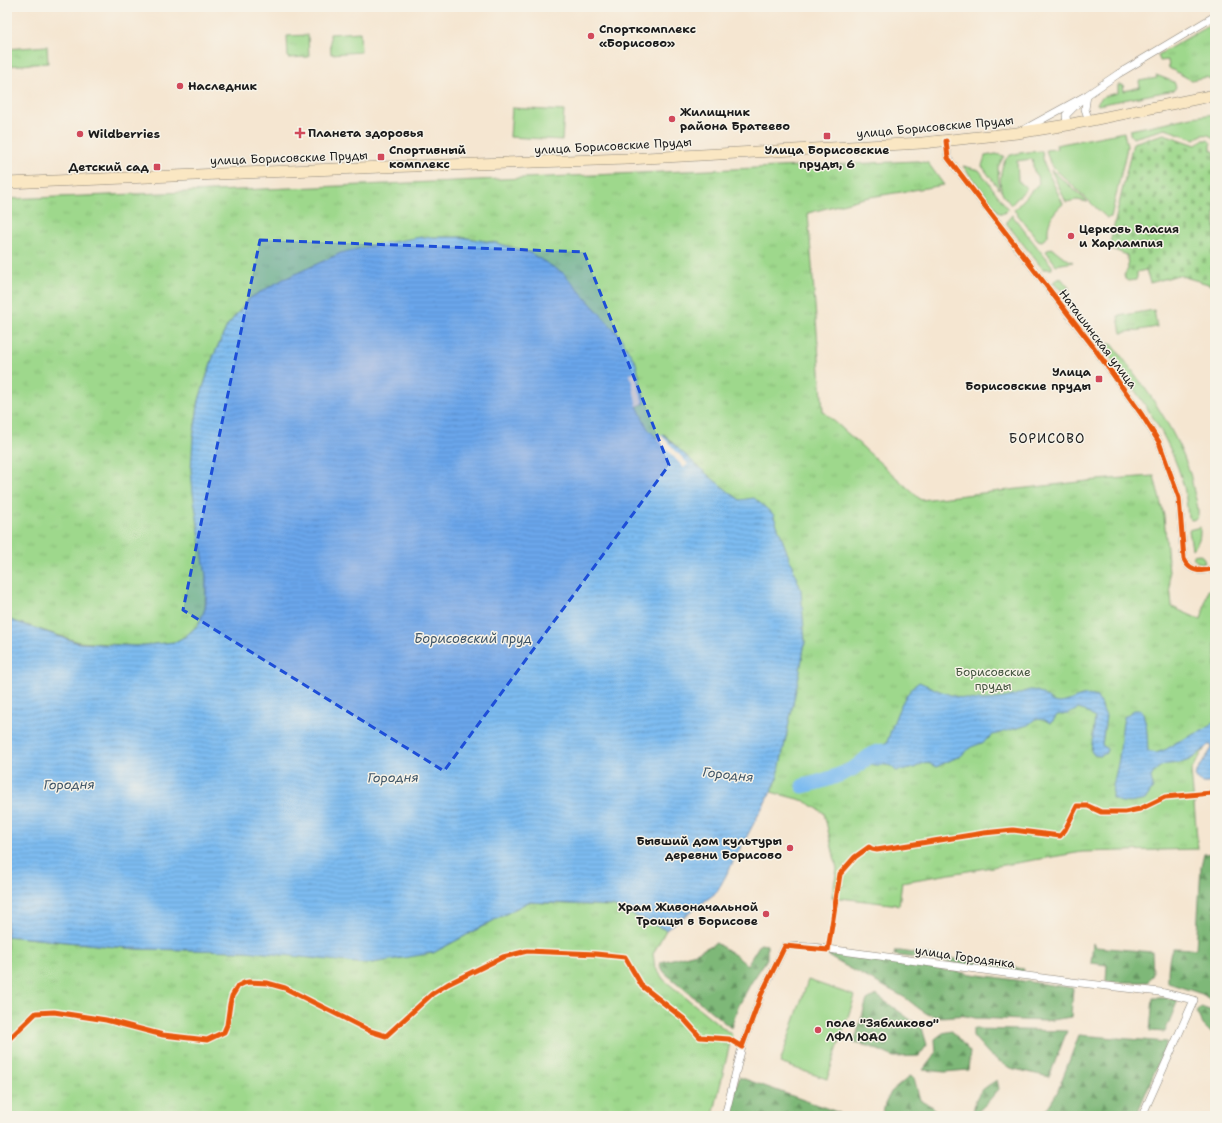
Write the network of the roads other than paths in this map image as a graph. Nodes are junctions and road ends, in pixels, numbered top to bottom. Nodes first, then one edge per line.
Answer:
1 (1215, 16) edge
2 (1087, 95) junction
3 (1215, 95) edge
4 (1089, 121) junction
5 (1067, 125) junction
6 (1017, 133) junction
7 (946, 141) junction
8 (7, 183) edge
9 (1215, 568) edge
10 (725, 1116) edge
11 (1142, 1116) edge

1 - 2 street
2 - 4 street
2 - 5 street
2 - 6 street
3 - 4 main road, улица Борисовские Пруды
4 - 5 main road, улица Борисовские Пруды
5 - 6 main road, улица Борисовские Пруды
6 - 7 main road, улица Борисовские Пруды
7 - 8 main road, улица Борисовские Пруды
7 - 9 street, Наташинская улица
10 - 11 street, улица Городянка

